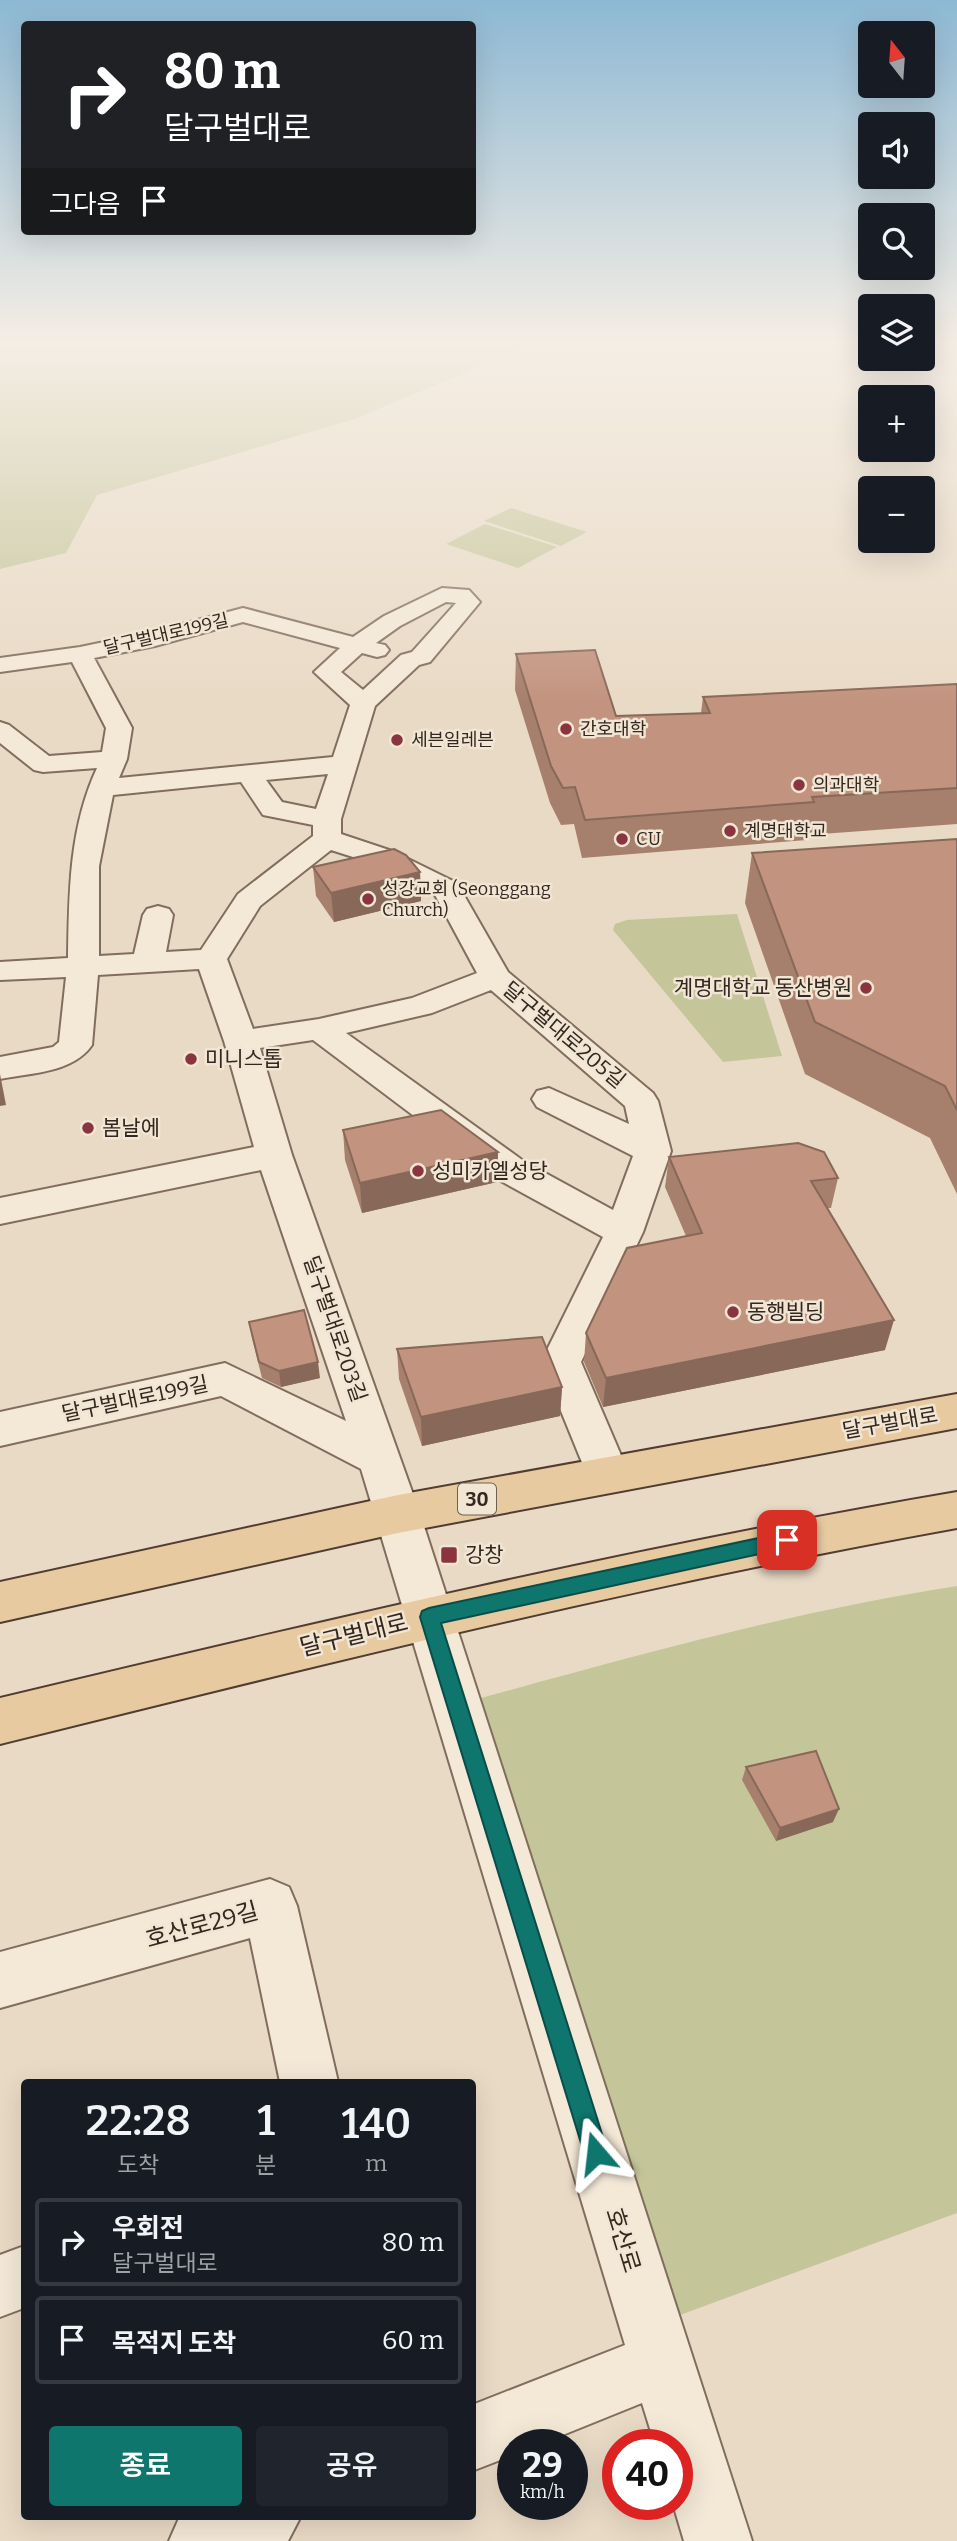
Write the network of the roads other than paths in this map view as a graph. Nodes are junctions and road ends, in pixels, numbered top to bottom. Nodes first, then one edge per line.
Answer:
1 (357, 645) junction
2 (80, 654) junction
3 (411, 660) junction
4 (0, 665) edge
5 (363, 703) junction
6 (0, 730) edge
7 (114, 759) junction
8 (43, 764) junction
9 (345, 764) junction
10 (11, 766) dead end
11 (248, 773) junction
12 (102, 788) junction
13 (327, 829) junction
14 (158, 915) dead end
15 (211, 959) junction
16 (148, 962) junction
17 (83, 968) junction
18 (0, 971) edge
19 (495, 977) junction
20 (320, 1029) junction
21 (241, 1041) junction
22 (0, 1068) edge
23 (549, 1099) dead end
24 (653, 1151) junction
25 (274, 1155) junction
26 (0, 1211) edge
27 (624, 1232) junction
28 (957, 1411) edge
29 (0, 1429) edge
30 (379, 1458) junction
31 (607, 1474) junction
32 (957, 1510) edge
33 (398, 1514) junction
34 (0, 1602) edge
35 (429, 1617) junction
36 (0, 1721) edge
37 (0, 1980) edge
38 (308, 2079) edge
39 (21, 2278) edge
40 (0, 2286) edge
41 (662, 2363) junction
42 (476, 2436) edge
43 (257, 2520) edge
44 (203, 2541) edge
45 (719, 2541) edge

1 - 2 street, 달구벌대로199길
1 - 3 street, 달구벌대로199길
1 - 3 street
1 - 5 street
2 - 4 street, 달구벌대로199길
2 - 7 street
3 - 5 street
5 - 9 street
6 - 8 street
7 - 8 street
7 - 12 street
8 - 10 street
9 - 11 street
9 - 13 street
11 - 12 street
11 - 13 street
12 - 17 street
13 - 15 street
13 - 19 street, 달구벌대로205길
14 - 16 street
15 - 16 street
15 - 21 street, 달구벌대로203길
16 - 17 street
17 - 18 street
17 - 22 street
19 - 20 street
19 - 24 street, 달구벌대로205길
20 - 21 street
20 - 27 street
21 - 25 street, 달구벌대로203길
23 - 24 street
24 - 27 street
25 - 26 street
25 - 30 street, 달구벌대로203길
27 - 31 street
28 - 31 main road, 달구벌대로 / 30
29 - 30 street, 달구벌대로199길
30 - 33 street, 달구벌대로203길
31 - 33 main road, 달구벌대로 / 30
32 - 35 main road, 달구벌대로
33 - 34 main road, 달구벌대로 / 30
33 - 35 street, 달구벌대로203길
35 - 36 main road, 달구벌대로
35 - 41 street, 호산로
37 - 38 street, 호산로29길
39 - 40 street
41 - 42 street
41 - 45 street, 호산로
43 - 44 street

